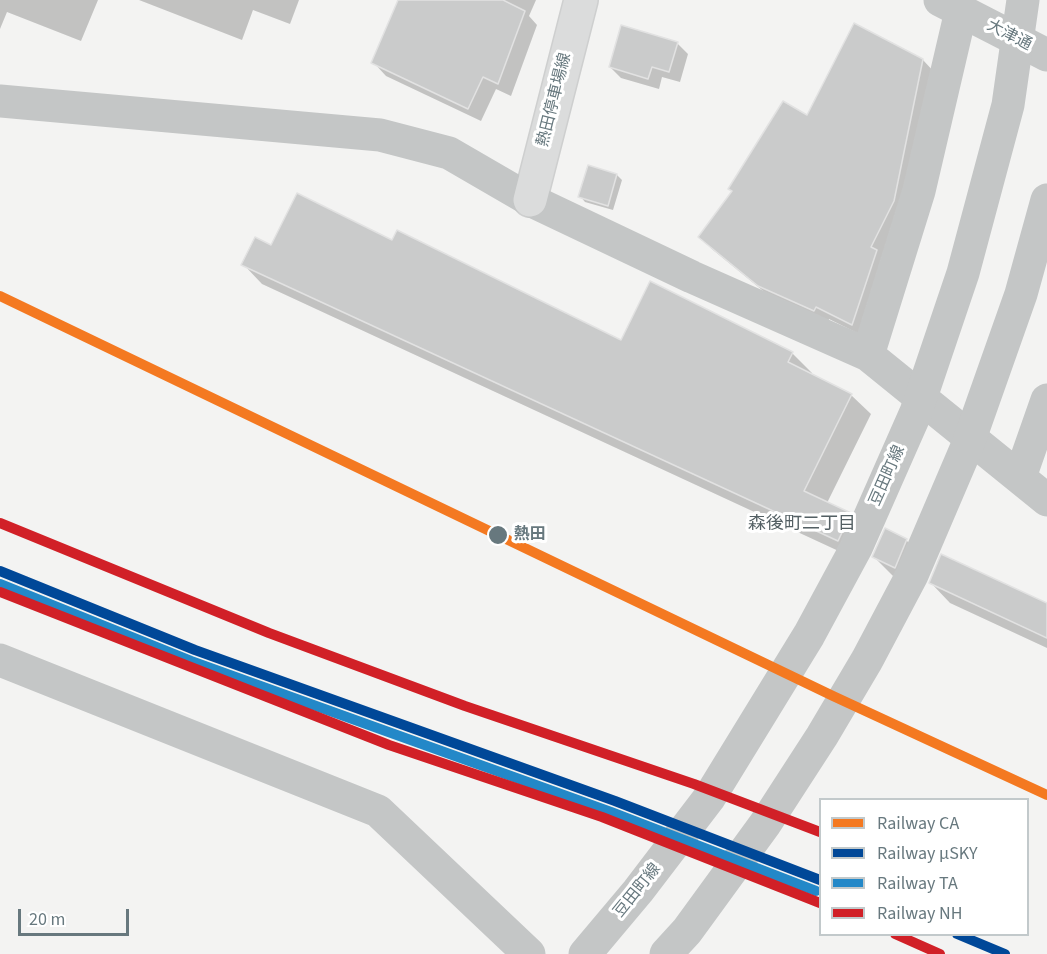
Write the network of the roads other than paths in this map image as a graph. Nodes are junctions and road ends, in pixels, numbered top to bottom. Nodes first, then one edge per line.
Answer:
1 (581, 0) edge
2 (1023, 0) edge
3 (951, 5) edge
4 (1047, 55) edge
5 (0, 101) edge
6 (530, 200) junction
7 (1047, 200) edge
8 (868, 355) junction
9 (1047, 400) edge
10 (1020, 477) junction
11 (1047, 500) edge
12 (0, 660) edge
13 (517, 950) edge
14 (585, 954) edge
15 (666, 954) edge

1 - 6 main road, 熱田停車場線
2 - 14 street, 豆田町線, bridge
3 - 4 street, 大津通
3 - 8 street
5 - 6 street
6 - 8 street
7 - 15 street, bridge
8 - 10 street
9 - 10 street
10 - 11 street
12 - 13 street

